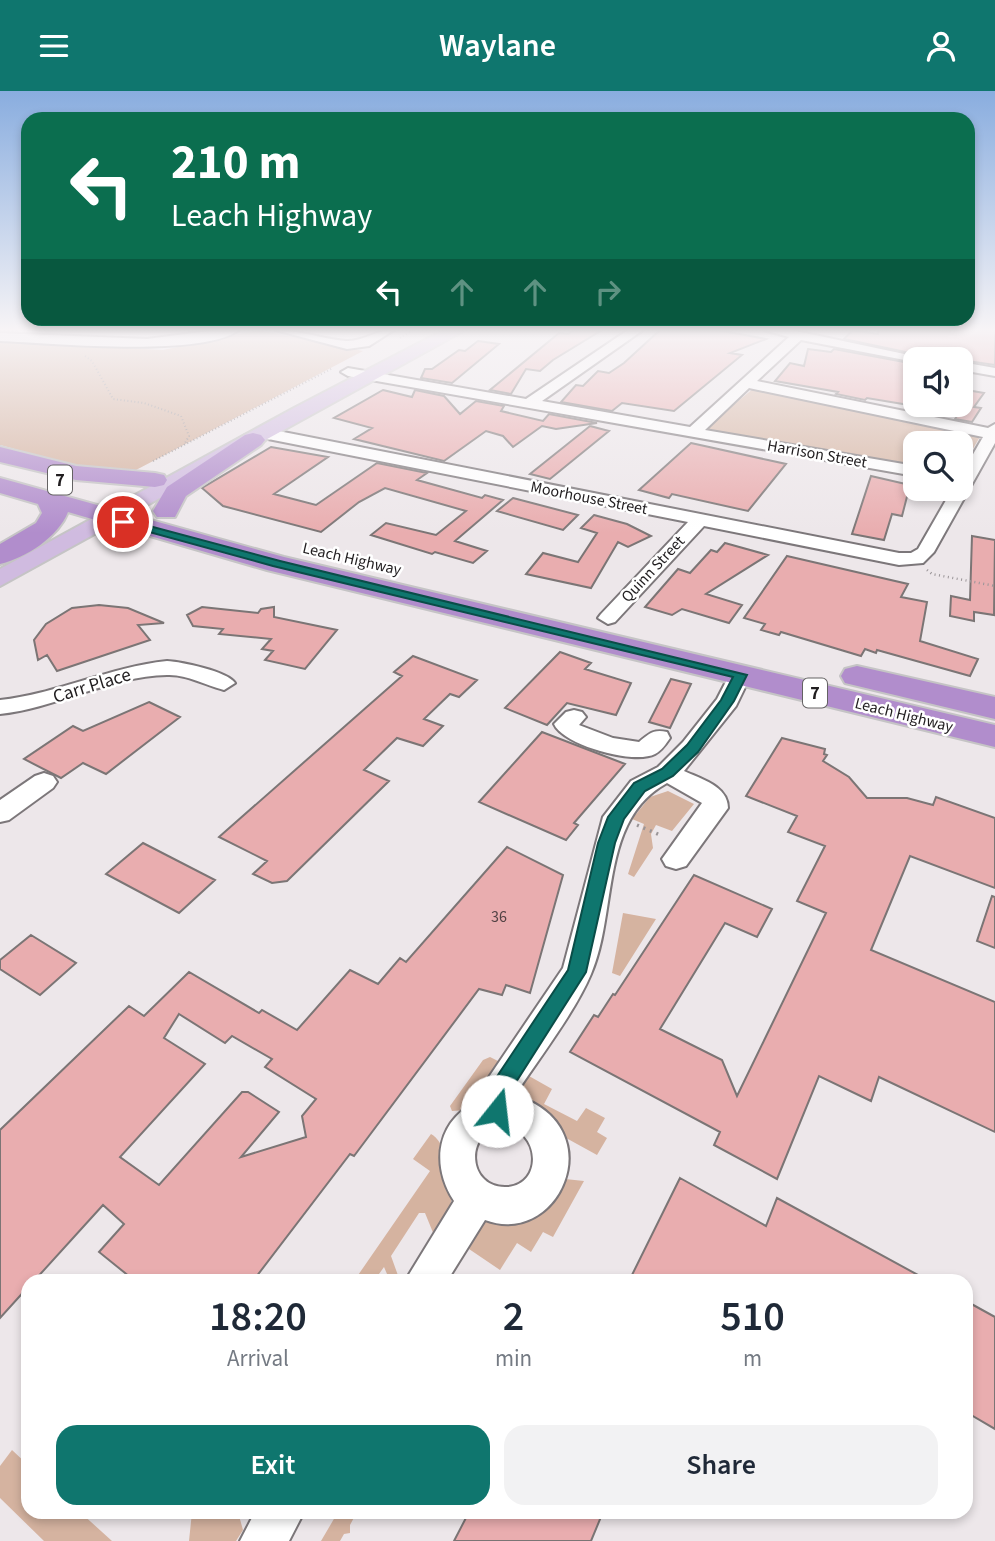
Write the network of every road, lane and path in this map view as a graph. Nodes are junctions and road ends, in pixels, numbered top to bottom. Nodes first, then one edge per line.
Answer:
1 (112, 398) edge
2 (274, 398) edge
3 (295, 398) edge
4 (330, 398) edge
5 (485, 398) edge
6 (538, 398) edge
7 (733, 398) edge
8 (819, 398) edge
9 (527, 405) junction
10 (994, 432) edge
11 (692, 433) junction
12 (258, 437) junction
13 (184, 446) junction
14 (0, 454) edge
15 (0, 461) edge
16 (973, 466) edge
17 (903, 469) edge
18 (150, 473) junction
19 (0, 485) edge
20 (49, 500) junction
21 (953, 501) edge
22 (166, 512) junction
23 (109, 514) junction
24 (700, 520) junction
25 (0, 557) edge
26 (916, 559) junction
27 (0, 562) edge
28 (0, 579) edge
29 (995, 586) edge
30 (461, 596) junction
31 (608, 618) junction
32 (740, 675) junction
33 (224, 683) dead end
34 (0, 707) edge
35 (995, 708) edge
36 (574, 717) dead end
37 (995, 736) edge
38 (658, 738) dead end
39 (667, 773) junction
40 (44, 782) dead end
41 (0, 813) edge
42 (640, 827) dead end
43 (660, 835) dead end
44 (677, 859) dead end
45 (497, 1111) junction
46 (478, 1197) junction
47 (429, 1274) edge
48 (277, 1519) edge
49 (263, 1541) edge

1 - 13 path
2 - 13 path
3 - 18 main road
4 - 12 main road
5 - 9 street, Harrison Street
6 - 9 street
7 - 11 street
8 - 10 street
9 - 11 street, Harrison Street
10 - 16 street
11 - 17 street, Harrison Street
12 - 22 highway
12 - 23 main road
12 - 24 street, Moorhouse Street
13 - 18 path
14 - 18 highway
15 - 23 highway, Leach Highway / 7
18 - 23 main road
19 - 20 highway, Leach Highway / 7
20 - 23 highway, Leach Highway / 7
20 - 25 highway
21 - 26 street
22 - 23 highway, Leach Highway / 7
22 - 30 highway, Leach Highway / 7
23 - 27 main road
23 - 28 main road
23 - 30 highway, Leach Highway / 7
24 - 26 street, Moorhouse Street
24 - 31 street, Quinn Street
26 - 29 path
30 - 31 highway, Leach Highway / 7
30 - 32 highway, Leach Highway / 7
31 - 35 highway, Leach Highway / 7
32 - 37 highway, Leach Highway / 7
32 - 39 street
33 - 34 street, Carr Place
36 - 38 street
39 - 44 street
39 - 45 street
40 - 41 street
42 - 43 path
45 - 46 street
45 - 46 street
46 - 47 street
48 - 49 street

